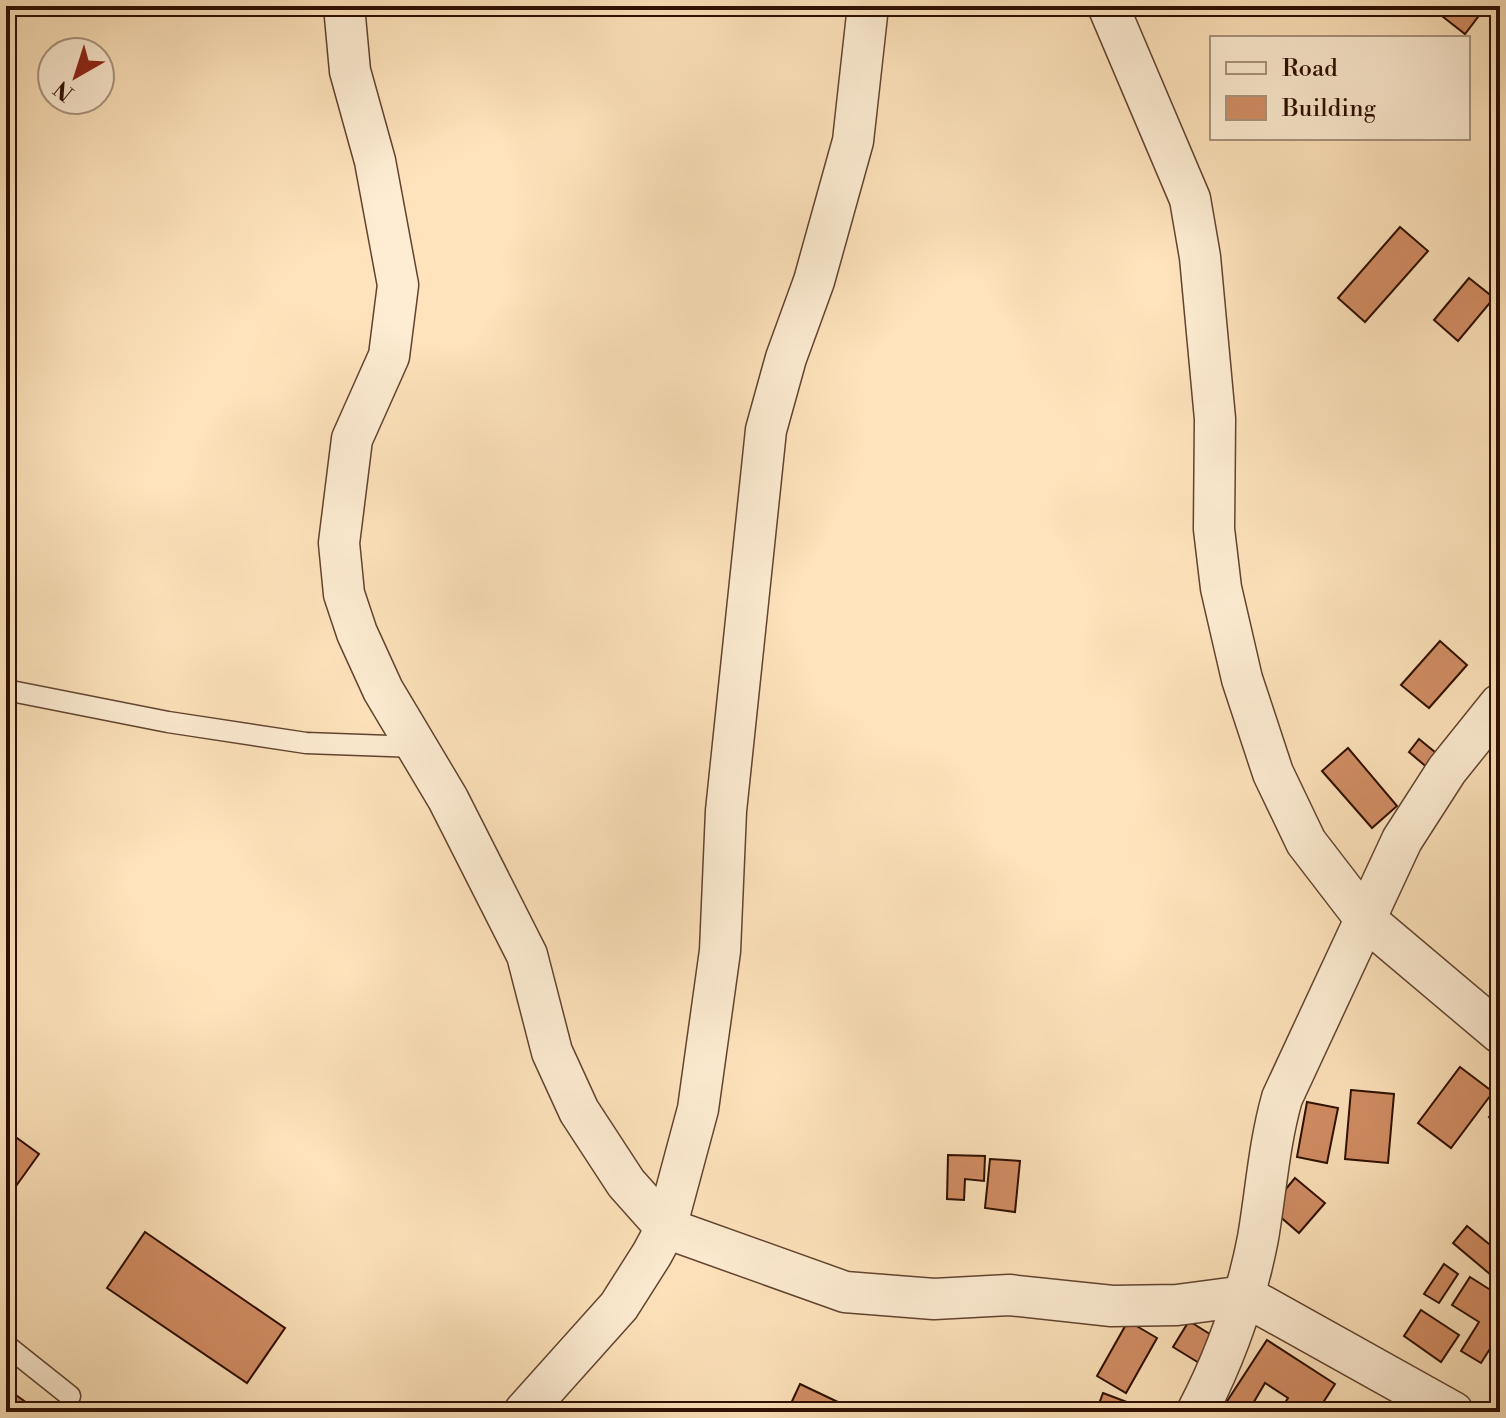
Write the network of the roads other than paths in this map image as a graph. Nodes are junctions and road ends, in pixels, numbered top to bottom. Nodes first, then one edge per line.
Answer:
1 (344, 6) edge
2 (868, 6) edge
3 (1108, 6) edge
4 (6, 690) edge
5 (1500, 704) edge
6 (417, 747) junction
7 (1366, 920) junction
8 (1500, 1033) edge
9 (666, 1228) junction
10 (1245, 1296) junction
11 (6, 1345) edge
12 (70, 1396) dead end
13 (524, 1412) edge
14 (1197, 1412) edge
15 (1453, 1412) edge

1 - 6 street
2 - 9 street
3 - 7 street
4 - 6 lane
5 - 7 street
6 - 9 street
7 - 8 street
7 - 10 street
9 - 10 street
9 - 13 street
10 - 14 street
10 - 15 street
11 - 12 lane

